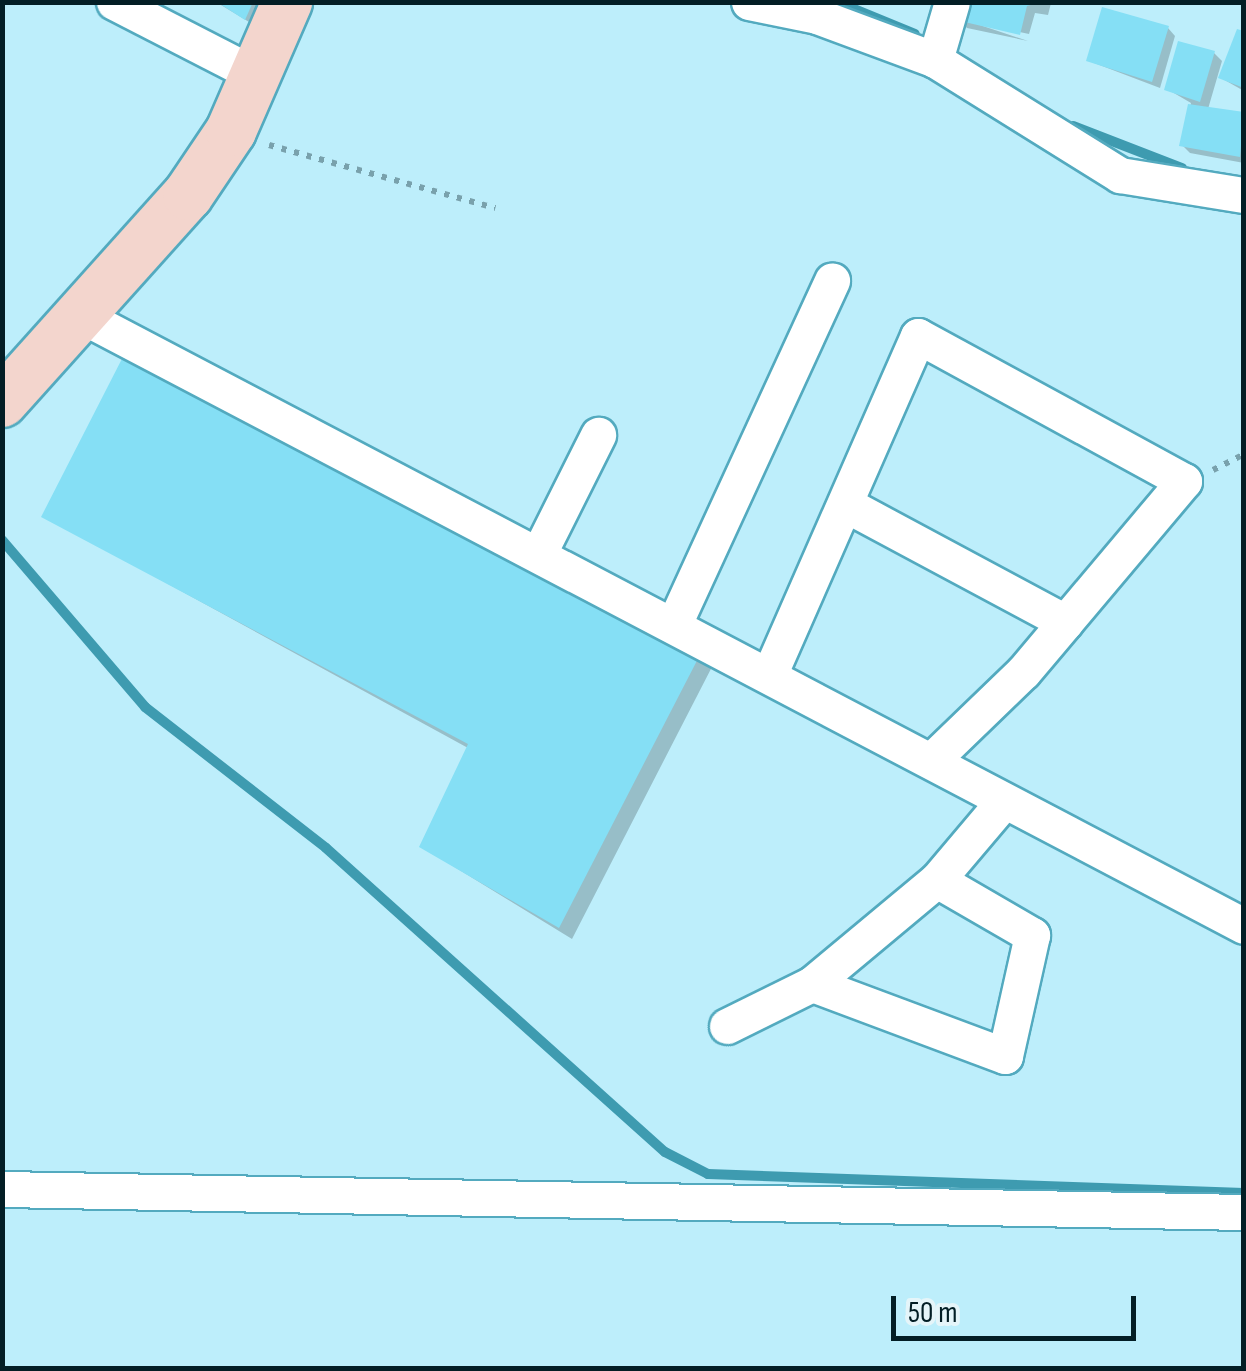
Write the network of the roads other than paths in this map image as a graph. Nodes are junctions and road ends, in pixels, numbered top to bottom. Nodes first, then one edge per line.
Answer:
1 (114, 2) edge
2 (287, 2) edge
3 (749, 2) edge
4 (952, 2) edge
5 (935, 60) junction
6 (258, 76) junction
7 (1244, 195) edge
8 (832, 280) dead end
9 (84, 317) junction
10 (2, 402) edge
11 (598, 435) dead end
12 (845, 504) junction
13 (540, 550) junction
14 (675, 622) junction
15 (1065, 622) junction
16 (770, 673) junction
17 (933, 760) junction
18 (1002, 802) junction
19 (937, 880) junction
20 (1244, 926) edge
21 (812, 984) junction
22 (728, 1026) dead end
23 (2, 1189) edge
24 (1244, 1212) edge

1 - 6 street
2 - 6 street
3 - 5 street
4 - 5 street
5 - 7 street
6 - 9 street
8 - 14 street
9 - 10 street
9 - 13 street
11 - 13 street
12 - 15 street
12 - 15 street
12 - 16 street
13 - 14 street
14 - 16 street
15 - 17 street
16 - 17 street
17 - 18 street
18 - 19 street
18 - 20 street
19 - 21 street
19 - 21 street
21 - 22 street
23 - 24 street

